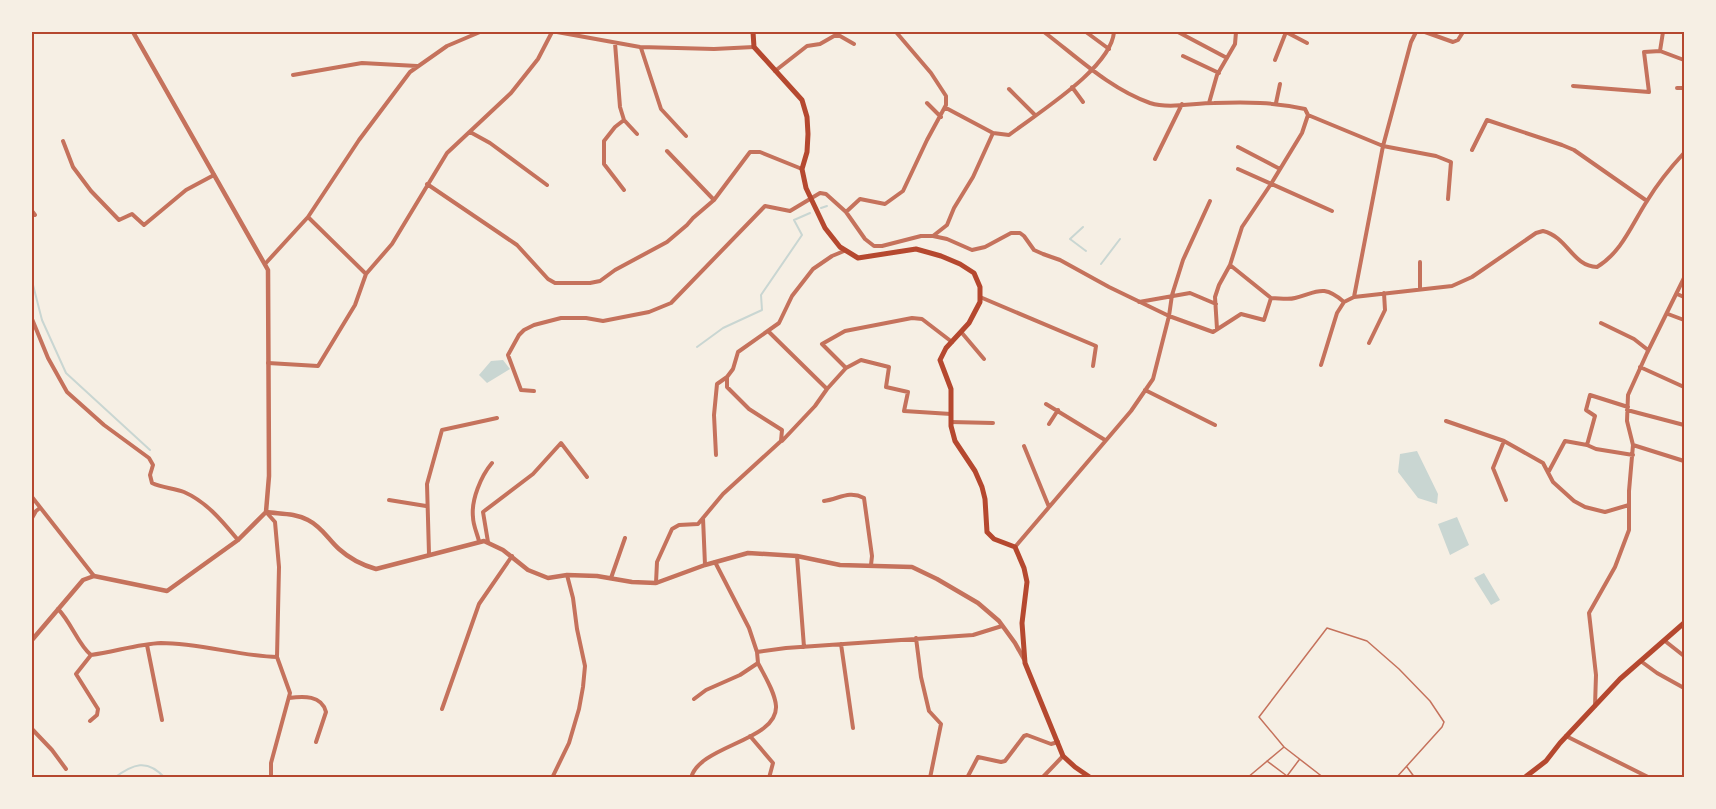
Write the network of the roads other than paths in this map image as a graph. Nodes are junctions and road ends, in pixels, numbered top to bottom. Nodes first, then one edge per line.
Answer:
1 (133, 32) edge
2 (480, 32) edge
3 (552, 32) edge
4 (557, 32) edge
5 (753, 32) edge
6 (896, 32) edge
7 (1044, 32) edge
8 (1086, 32) edge
9 (1114, 32) edge
10 (1178, 32) edge
11 (1236, 32) edge
12 (1286, 32) edge
13 (1416, 32) edge
14 (1425, 32) edge
15 (1462, 32) edge
16 (1663, 32) edge
17 (615, 43) junction
18 (854, 44) dead end
19 (1307, 44) dead end
20 (640, 47) junction
21 (754, 47) junction
22 (1109, 49) junction
23 (1660, 51) junction
24 (1183, 56) dead end
25 (1227, 58) junction
26 (1275, 60) dead end
27 (1684, 60) edge
28 (417, 66) junction
29 (1094, 70) junction
30 (775, 71) junction
31 (1219, 73) junction
32 (293, 75) dead end
33 (1280, 84) dead end
34 (1573, 86) dead end
35 (1072, 87) junction
36 (1677, 88) dead end
37 (1684, 88) edge
38 (1009, 89) dead end
39 (1083, 102) dead end
40 (927, 103) dead end
41 (1209, 103) junction
42 (1276, 103) junction
43 (1182, 104) junction
44 (946, 108) junction
45 (1035, 115) junction
46 (1308, 115) junction
47 (941, 117) junction
48 (624, 120) junction
49 (470, 132) junction
50 (993, 133) junction
51 (637, 134) dead end
52 (686, 136) dead end
53 (63, 141) dead end
54 (1383, 146) junction
55 (1238, 147) dead end
56 (1472, 150) dead end
57 (667, 151) dead end
58 (1684, 153) edge
59 (1155, 159) dead end
60 (802, 169) junction
61 (1238, 169) dead end
62 (1280, 169) junction
63 (214, 175) junction
64 (427, 184) junction
65 (1271, 184) junction
66 (547, 185) dead end
67 (624, 189) dead end
68 (809, 199) junction
69 (1448, 199) dead end
70 (714, 200) junction
71 (1210, 201) dead end
72 (1647, 201) junction
73 (32, 211) edge
74 (1332, 211) dead end
75 (846, 212) junction
76 (35, 215) dead end
77 (308, 217) junction
78 (933, 236) junction
79 (844, 251) junction
80 (1420, 262) dead end
81 (265, 264) junction
82 (1230, 265) junction
83 (366, 274) junction
84 (1684, 278) edge
85 (1420, 289) junction
86 (1384, 293) junction
87 (1677, 294) junction
88 (1172, 295) junction
89 (980, 297) junction
90 (1354, 297) junction
91 (1684, 297) edge
92 (1271, 298) junction
93 (1140, 302) junction
94 (1344, 302) junction
95 (1216, 304) junction
96 (1668, 314) junction
97 (1169, 316) junction
98 (32, 319) edge
99 (1684, 320) edge
100 (1601, 323) dead end
101 (1217, 330) junction
102 (768, 331) junction
103 (962, 333) junction
104 (952, 342) junction
105 (1369, 343) dead end
106 (1648, 350) junction
107 (984, 359) dead end
108 (268, 363) junction
109 (1321, 365) dead end
110 (1093, 366) dead end
111 (1640, 367) junction
112 (846, 368) junction
113 (728, 377) junction
114 (1684, 387) edge
115 (827, 389) junction
116 (1145, 390) junction
117 (534, 391) dead end
118 (1046, 404) dead end
119 (1628, 409) junction
120 (1058, 410) junction
121 (952, 414) junction
122 (497, 418) dead end
123 (1446, 421) dead end
124 (951, 422) junction
125 (993, 423) dead end
126 (1049, 424) dead end
127 (1684, 424) edge
128 (1215, 425) dead end
129 (1105, 440) junction
130 (782, 441) junction
131 (1504, 441) junction
132 (1587, 445) junction
133 (1633, 445) junction
134 (1024, 446) dead end
135 (716, 455) dead end
136 (1633, 455) junction
137 (1684, 461) edge
138 (492, 464) dead end
139 (1549, 472) junction
140 (587, 477) dead end
141 (32, 497) edge
142 (389, 500) dead end
143 (1506, 500) dead end
144 (824, 501) dead end
145 (1629, 505) junction
146 (426, 506) junction
147 (1048, 507) junction
148 (40, 508) junction
149 (266, 512) junction
150 (703, 517) junction
151 (32, 518) edge
152 (625, 538) dead end
153 (238, 540) junction
154 (479, 541) junction
155 (488, 542) junction
156 (1015, 547) junction
157 (429, 554) junction
158 (512, 556) junction
159 (797, 556) junction
160 (715, 562) junction
161 (705, 565) junction
162 (871, 565) junction
163 (567, 575) junction
164 (94, 576) junction
165 (611, 578) junction
166 (656, 583) junction
167 (58, 609) junction
168 (1684, 623) edge
169 (1002, 626) junction
170 (916, 638) junction
171 (32, 640) edge
172 (1665, 641) junction
173 (841, 644) junction
174 (147, 645) junction
175 (804, 647) junction
176 (757, 652) junction
177 (91, 656) junction
178 (1684, 656) edge
179 (278, 657) junction
180 (1642, 662) junction
181 (758, 663) junction
182 (1025, 663) junction
183 (1684, 688) edge
184 (289, 698) junction
185 (694, 699) dead end
186 (1595, 706) junction
187 (442, 710) dead end
188 (162, 720) dead end
189 (90, 721) dead end
190 (853, 728) dead end
191 (32, 729) edge
192 (750, 736) junction
193 (1566, 736) junction
194 (315, 742) dead end
195 (1058, 742) junction
196 (1284, 747) junction
197 (1063, 756) junction
198 (1300, 759) junction
199 (1267, 761) junction
200 (1406, 767) junction
201 (66, 769) dead end
202 (271, 777) edge
203 (552, 777) edge
204 (692, 777) edge
205 (769, 777) edge
206 (930, 777) edge
207 (967, 777) edge
208 (1042, 777) edge
209 (1091, 777) edge
210 (1247, 777) edge
211 (1324, 777) edge
212 (1396, 777) edge
213 (1415, 777) edge
214 (1524, 777) edge
215 (1650, 777) edge

1 - 63 street
2 - 28 street
3 - 49 street
4 - 17 street
5 - 21 main road
6 - 44 street
7 - 29 street
8 - 22 street
9 - 22 street
10 - 25 street
11 - 25 street
12 - 19 street
12 - 26 street
13 - 54 street
14 - 15 street
16 - 23 street
17 - 20 street
17 - 48 street
18 - 30 street
20 - 21 street
20 - 52 street
21 - 30 main road
22 - 29 street
23 - 27 street
23 - 34 street
24 - 31 street
25 - 31 street
28 - 32 street
28 - 77 street
29 - 35 street
29 - 43 street
30 - 60 main road
31 - 41 street
33 - 42 street
35 - 39 street
35 - 45 street
36 - 37 street
38 - 45 street
40 - 47 street
41 - 42 street
41 - 43 street
42 - 46 street
43 - 59 street
44 - 47 street
44 - 50 street
45 - 50 street
46 - 54 street
46 - 62 street
47 - 75 street
48 - 51 street
48 - 67 street
49 - 64 street
49 - 66 street
50 - 78 street
53 - 63 street
54 - 69 street
54 - 90 street
55 - 62 street
56 - 72 street
57 - 70 street
58 - 72 street
60 - 68 main road
60 - 70 street
61 - 65 street
62 - 65 street
63 - 81 street
64 - 70 street
64 - 83 street
65 - 74 street
65 - 82 street
68 - 75 street
68 - 79 main road
68 - 117 street
71 - 88 street
72 - 85 street
73 - 76 street
75 - 78 street
77 - 81 street
77 - 83 street
78 - 93 street
79 - 89 main road
79 - 102 street
80 - 85 street
81 - 108 street
82 - 92 street
82 - 95 street
83 - 108 street
84 - 87 street
85 - 86 street
86 - 90 street
86 - 105 street
87 - 91 street
87 - 96 street
88 - 93 street
88 - 95 street
88 - 97 street
89 - 103 main road
89 - 110 street
90 - 94 street
92 - 94 street
92 - 101 street
93 - 97 street
94 - 109 street
95 - 101 street
96 - 99 street
96 - 106 street
97 - 101 street
97 - 116 street
98 - 153 street
100 - 106 street
102 - 113 street
102 - 115 street
103 - 104 main road
103 - 107 street
104 - 112 street
104 - 121 main road
106 - 111 street
108 - 149 street
111 - 114 street
111 - 119 street
112 - 115 street
112 - 121 street
113 - 130 street
113 - 135 street
115 - 130 street
116 - 128 street
116 - 129 street
118 - 120 street
119 - 127 street
119 - 132 street
119 - 133 street
120 - 126 street
120 - 129 street
121 - 124 main road
122 - 146 street
123 - 131 street
124 - 125 street
124 - 156 main road
129 - 147 street
130 - 150 street
131 - 139 street
131 - 143 street
132 - 136 street
132 - 139 street
133 - 136 street
133 - 137 street
134 - 147 street
136 - 145 street
138 - 154 street
139 - 145 street
140 - 155 street
141 - 148 street
142 - 146 street
144 - 162 street
145 - 186 street
146 - 157 street
147 - 156 street
148 - 151 street
148 - 164 street
149 - 153 street
149 - 157 street
149 - 179 street
150 - 161 street
150 - 166 street
152 - 165 street
153 - 164 street
154 - 155 street
154 - 157 street
155 - 158 street
156 - 182 main road
158 - 163 street
158 - 187 street
159 - 160 street
159 - 162 street
159 - 175 street
160 - 161 street
160 - 176 street
161 - 166 street
162 - 169 street
163 - 165 street
163 - 203 street
164 - 167 street
165 - 166 street
167 - 171 street
167 - 177 street
168 - 172 main road
169 - 170 street
169 - 182 street
170 - 173 street
170 - 206 street
172 - 178 street
172 - 180 main road
173 - 175 street
173 - 190 street
174 - 177 street
174 - 179 street
174 - 188 street
175 - 176 street
176 - 181 street
177 - 189 street
179 - 184 street
180 - 183 street
180 - 186 main road
181 - 185 street
181 - 192 street
182 - 195 main road
184 - 194 street
184 - 202 street
186 - 193 main road
191 - 201 street
192 - 204 street
192 - 205 street
193 - 214 main road
193 - 215 street
195 - 197 main road
195 - 207 street
196 - 198 lane
196 - 199 lane
196 - 200 lane
197 - 208 street
197 - 209 main road
198 - 199 lane
198 - 211 lane
199 - 210 lane
200 - 212 lane
200 - 213 lane

